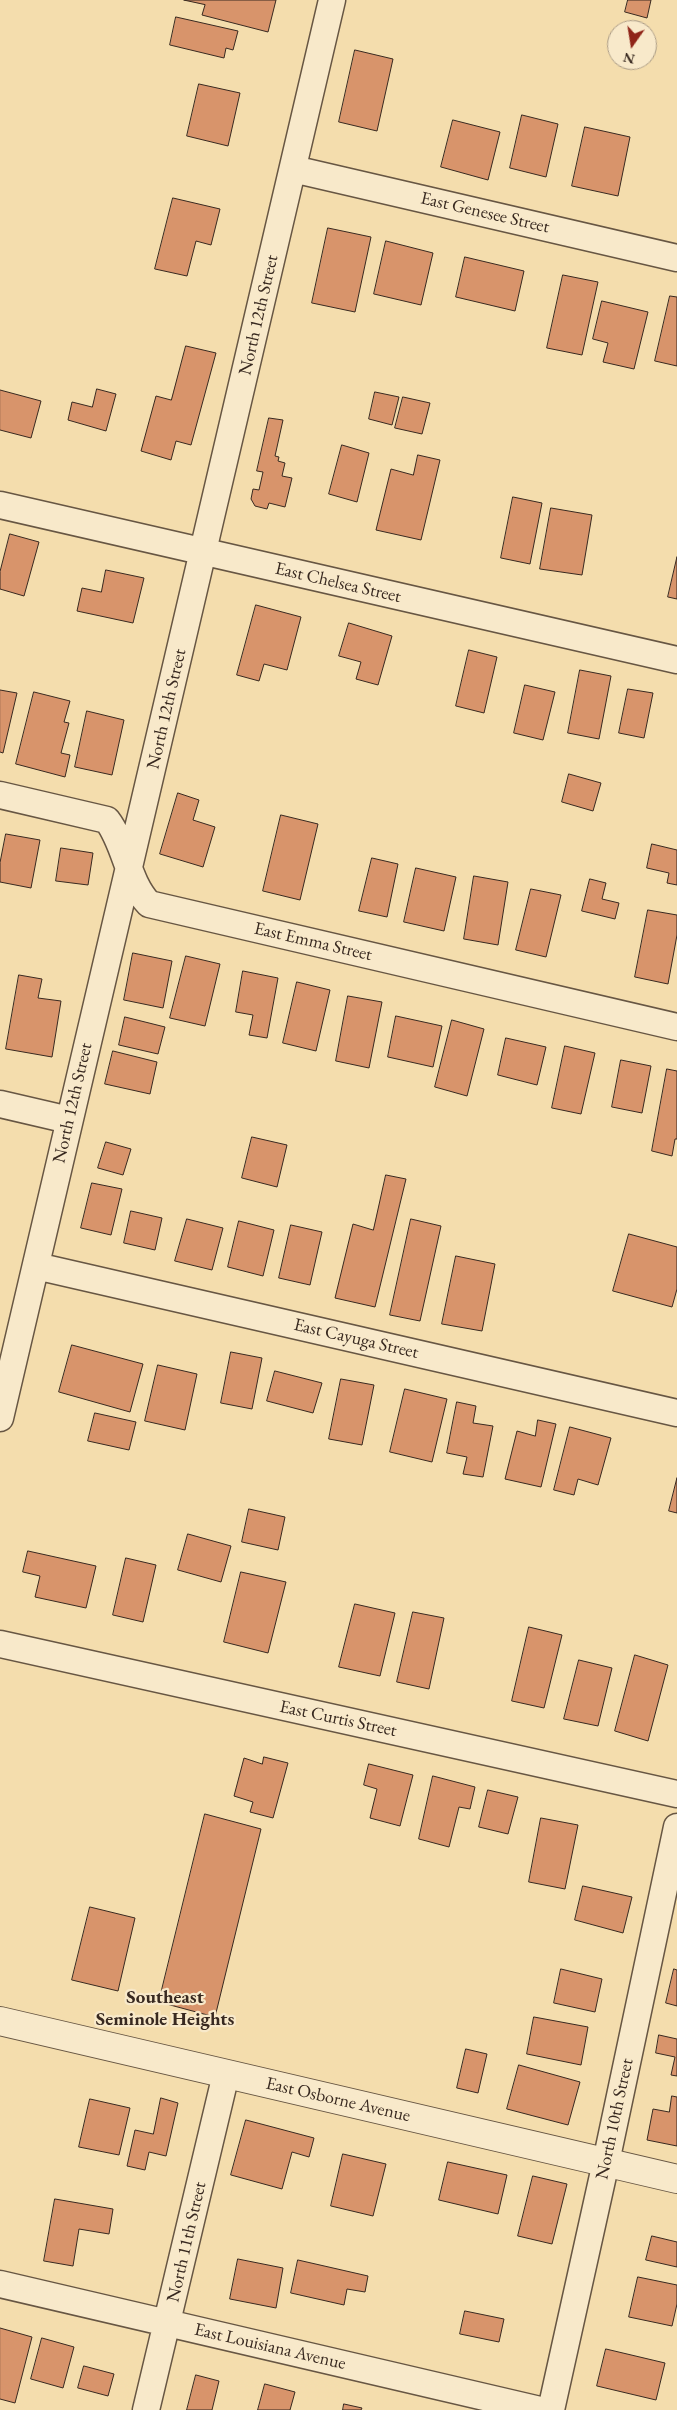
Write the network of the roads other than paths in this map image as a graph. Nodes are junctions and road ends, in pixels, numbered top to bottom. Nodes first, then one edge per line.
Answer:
1 (332, 0) edge
2 (294, 169) junction
3 (677, 258) edge
4 (0, 505) edge
5 (204, 552) junction
6 (677, 660) edge
7 (0, 795) edge
8 (129, 870) junction
9 (677, 1027) edge
10 (0, 1104) edge
11 (69, 1120) junction
12 (36, 1266) junction
13 (1, 1412) edge
14 (677, 1413) edge
15 (0, 1644) edge
16 (677, 1794) edge
17 (677, 1827) edge
18 (0, 2021) edge
19 (226, 2074) junction
20 (606, 2162) junction
21 (677, 2179) edge
22 (0, 2284) edge
23 (168, 2323) junction
24 (146, 2410) edge
25 (540, 2410) edge
26 (551, 2410) edge

1 - 2 street, North 12th Street
2 - 3 street, East Genesee Street
2 - 5 street, North 12th Street
4 - 5 street, East Chelsea Street
5 - 6 street, East Chelsea Street
5 - 8 street, North 12th Street
7 - 8 street, East Emma Street
8 - 9 street, East Emma Street
8 - 11 street, North 12th Street
10 - 11 street
11 - 12 street, North 12th Street
12 - 13 street, North 12th Street
12 - 14 street, East Cayuga Street
15 - 16 street, East Curtis Street
17 - 20 street, North 10th Street
18 - 19 street, East Osborne Avenue
19 - 20 street, East Osborne Avenue
19 - 23 street, North 11th Street
20 - 21 street, East Osborne Avenue
20 - 26 street, North 10th Street
22 - 23 street, East Louisiana Avenue
23 - 24 street, North 11th Street
23 - 25 street, East Louisiana Avenue

